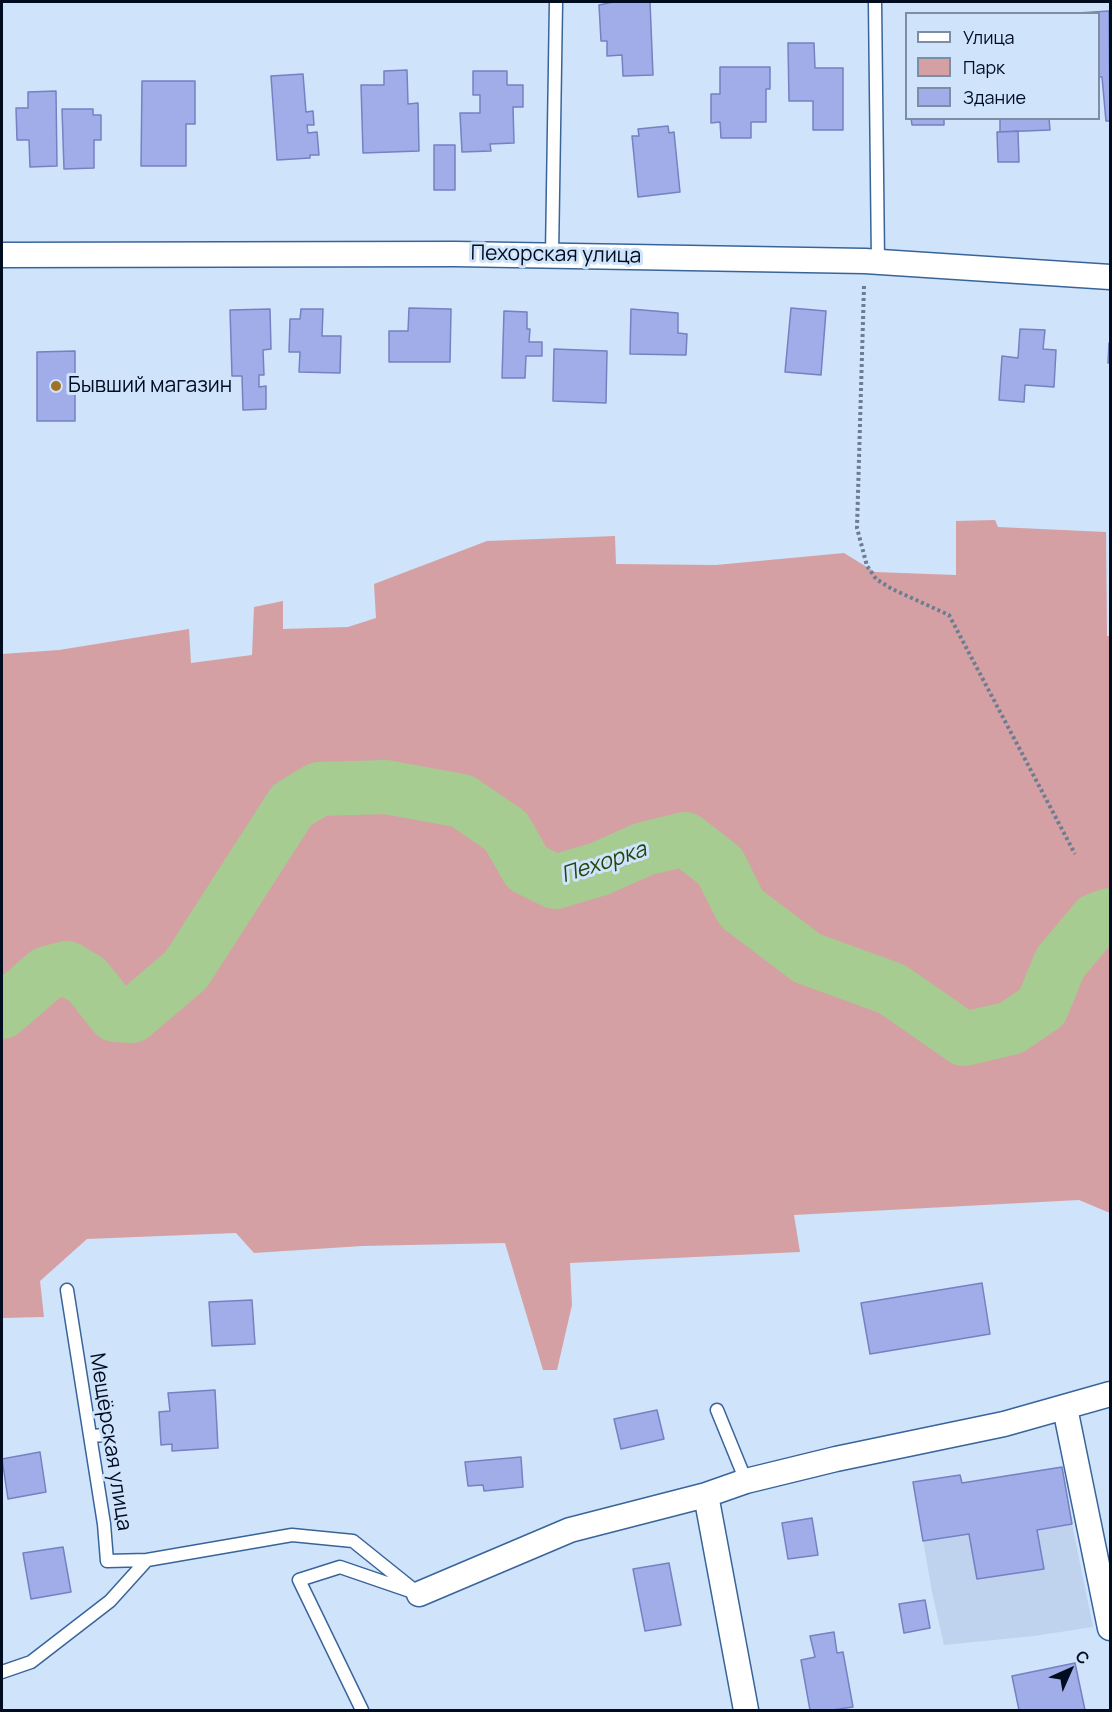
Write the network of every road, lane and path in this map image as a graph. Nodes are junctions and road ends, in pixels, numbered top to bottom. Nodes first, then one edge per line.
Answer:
1 (556, 2) edge
2 (876, 2) edge
3 (2, 255) edge
4 (552, 255) junction
5 (871, 261) junction
6 (1110, 277) edge
7 (1076, 854) dead end
8 (67, 1290) dead end
9 (1110, 1394) edge
10 (1065, 1408) junction
11 (717, 1410) dead end
12 (106, 1435) dead end
13 (90, 1436) junction
14 (746, 1481) junction
15 (706, 1495) junction
16 (147, 1560) junction
17 (419, 1594) junction
18 (1110, 1628) edge
19 (2, 1671) edge
20 (363, 1710) edge
21 (746, 1710) edge

1 - 4 lane
2 - 5 lane
3 - 4 street, Пехорская улица
4 - 5 street, Пехорская улица
5 - 6 street, Пехорская улица
5 - 7 path
8 - 13 lane, Мещёрская улица
9 - 10 street
10 - 14 street
10 - 18 street
11 - 14 lane
12 - 13 lane
13 - 16 lane, Мещёрская улица
14 - 15 street
15 - 17 street
15 - 21 street
16 - 17 lane
16 - 19 lane
17 - 20 lane

